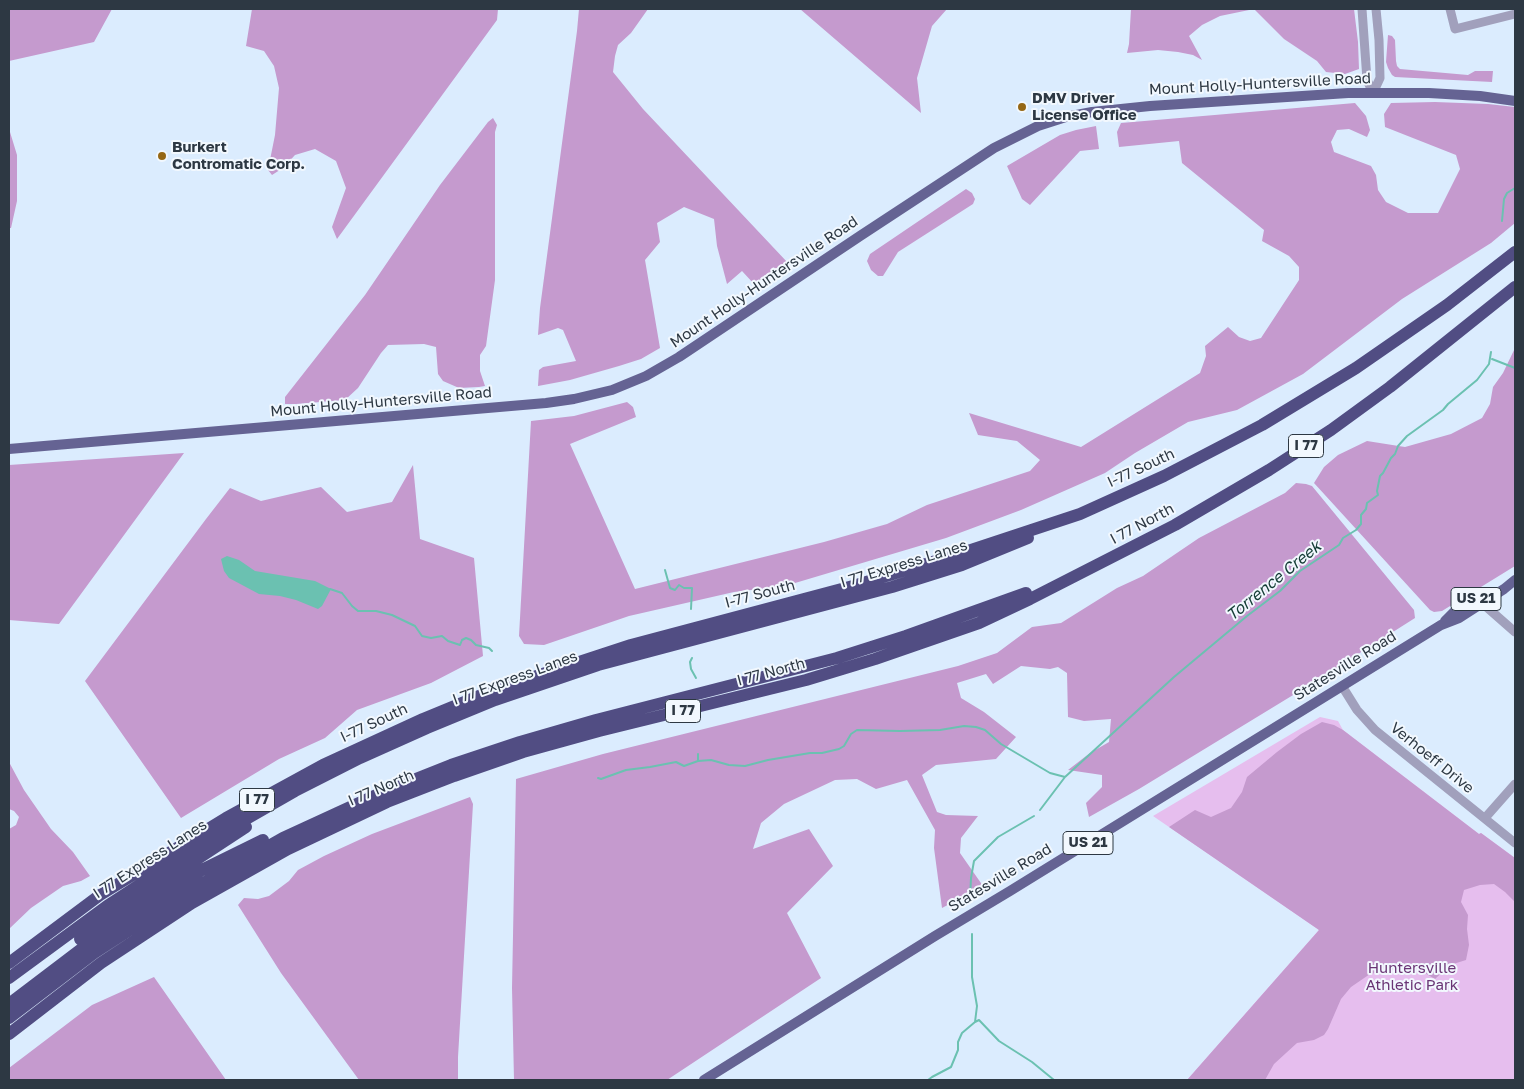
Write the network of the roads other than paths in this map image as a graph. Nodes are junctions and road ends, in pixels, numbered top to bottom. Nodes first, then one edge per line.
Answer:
1 (1362, 9) edge
2 (1376, 9) edge
3 (1450, 9) edge
4 (1515, 14) edge
5 (1373, 93) junction
6 (1515, 101) edge
7 (1515, 252) edge
8 (1515, 287) edge
9 (9, 449) edge
10 (1080, 514) junction
11 (1077, 575) junction
12 (1515, 579) edge
13 (1482, 603) junction
14 (1441, 625) junction
15 (1515, 632) edge
16 (1342, 686) junction
17 (328, 774) junction
18 (1515, 784) edge
19 (349, 807) junction
20 (1485, 818) junction
21 (1515, 843) edge
22 (9, 963) edge
23 (9, 978) edge
24 (9, 993) edge
25 (9, 1004) edge
26 (9, 1018) edge
27 (9, 1034) edge
28 (704, 1080) edge

1 - 5 street
2 - 5 street
3 - 4 street
5 - 6 main road, Mount Holly-Huntersville Road
5 - 9 main road, Mount Holly-Huntersville Road
7 - 10 highway, I-77 South / I 77
8 - 11 highway, I 77 North / I 77
10 - 17 highway, I 77 Express Lanes / I 77
10 - 22 highway, I-77 South / I 77
11 - 19 highway, I 77
11 - 27 highway, I 77 North / I 77
12 - 13 main road, Statesville Road / US 21
12 - 14 main road, Statesville Road / US 21
13 - 14 main road, Statesville Road / US 21
13 - 15 street
14 - 16 main road, Statesville Road / US 21
16 - 20 street, Verhoeff Drive
16 - 28 main road, Statesville Road / US 21
17 - 23 highway, I 77 Express Lanes / I 77
17 - 24 highway
18 - 20 street
19 - 25 highway
19 - 26 highway, I 77
20 - 21 street, Verhoeff Drive

